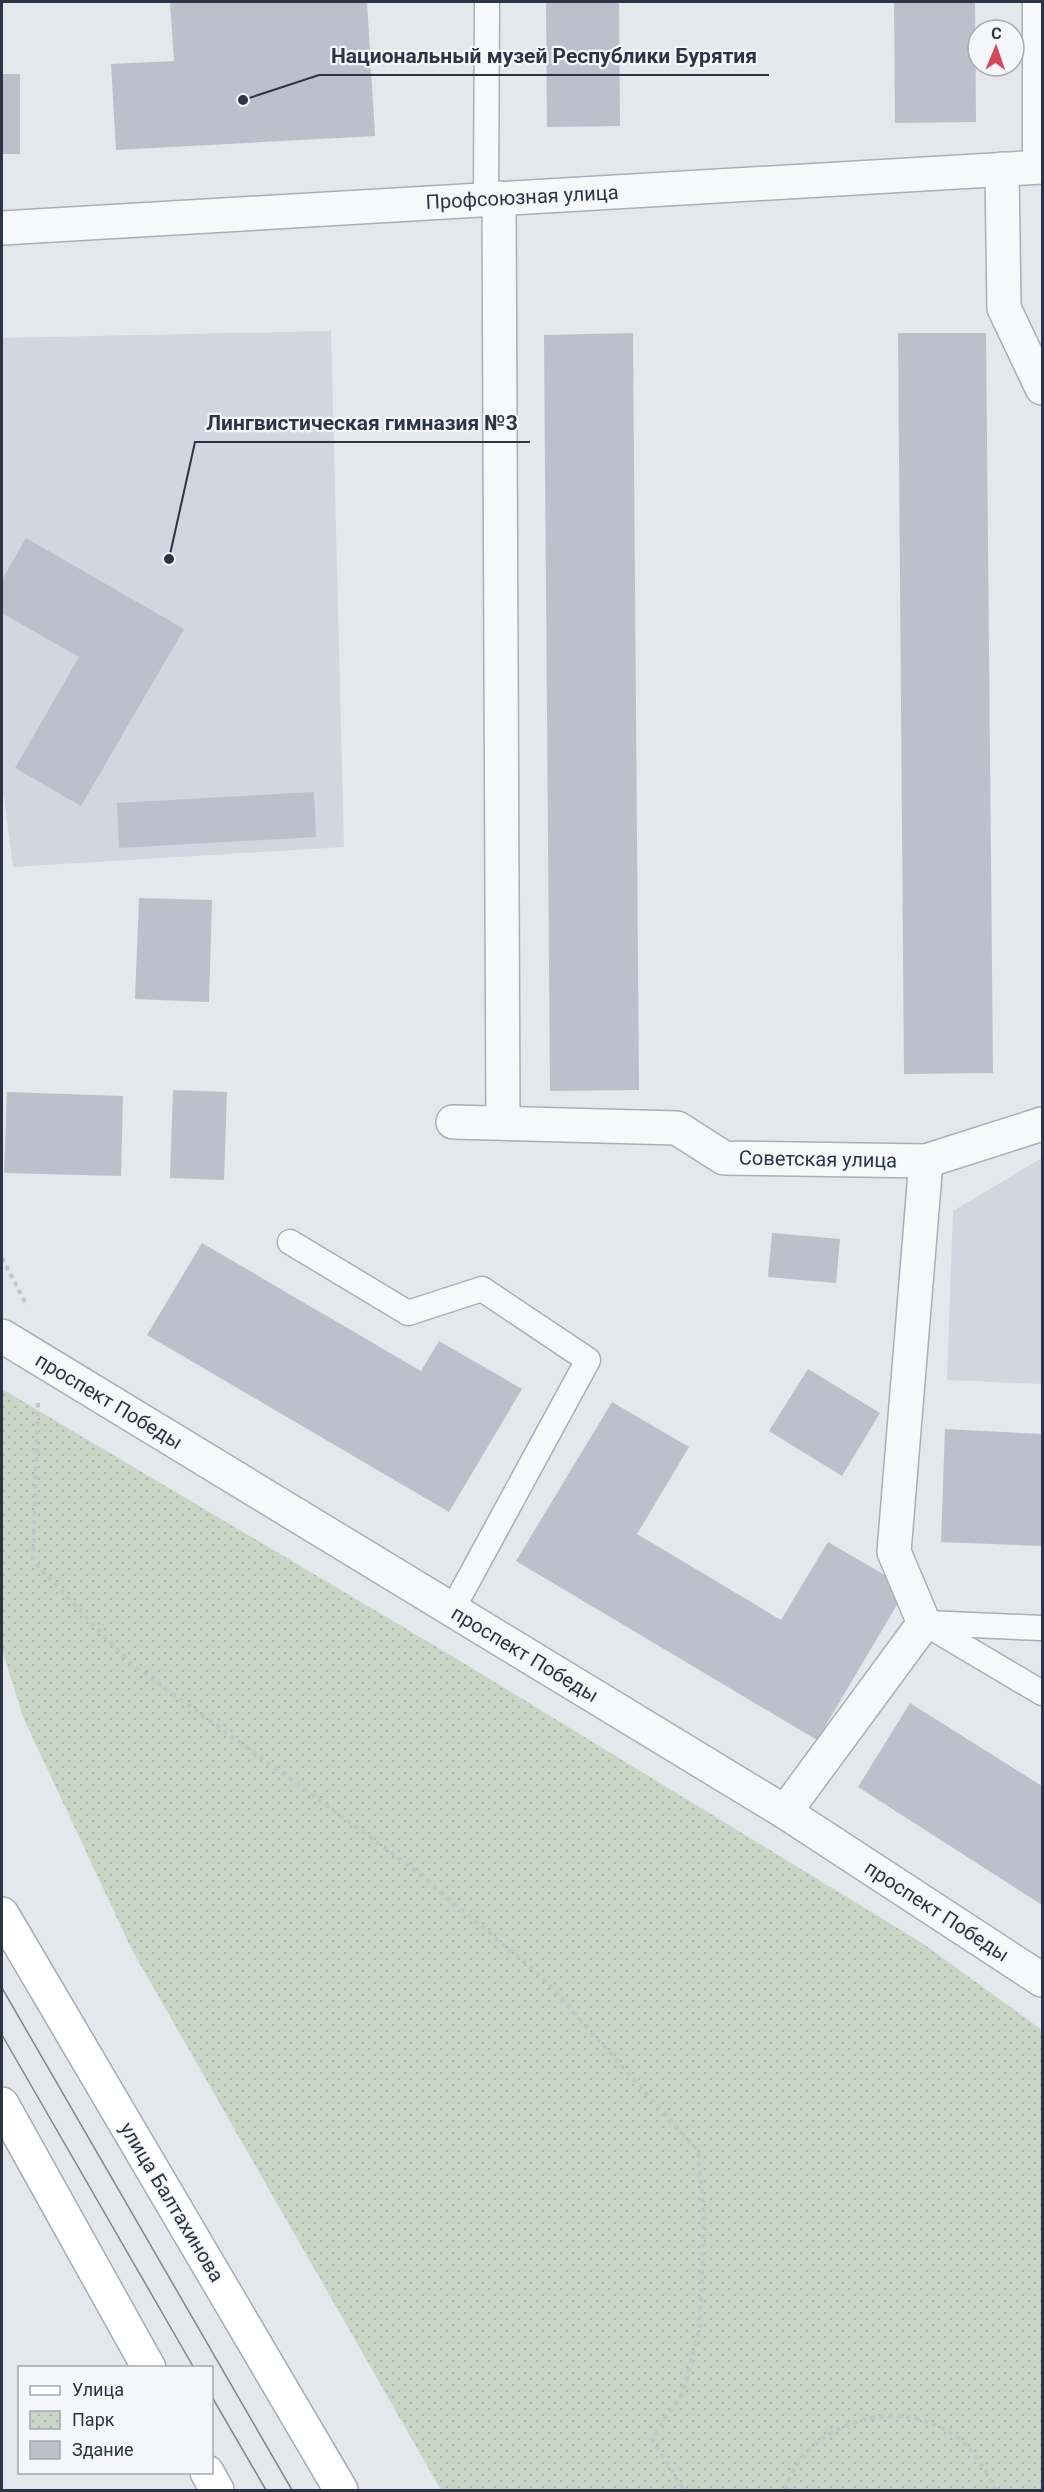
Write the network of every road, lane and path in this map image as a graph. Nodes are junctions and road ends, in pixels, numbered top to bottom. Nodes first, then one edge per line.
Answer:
1 (486, 2) edge
2 (1035, 2) edge
3 (1039, 167) edge
4 (1002, 169) junction
5 (492, 199) junction
6 (2, 228) edge
7 (1042, 388) edge
8 (453, 1122) dead end
9 (503, 1123) junction
10 (1042, 1124) edge
11 (926, 1161) junction
12 (290, 1242) dead end
13 (2, 1258) edge
14 (29, 1310) dead end
15 (2, 1336) edge
16 (38, 1396) dead end
17 (452, 1610) junction
18 (924, 1623) junction
19 (1042, 1628) edge
20 (1042, 1693) edge
21 (784, 1812) junction
22 (2, 1914) edge
23 (1042, 1980) edge
24 (2, 2104) edge
25 (147, 2366) edge
26 (208, 2474) edge
27 (217, 2490) edge
28 (341, 2490) edge
29 (684, 2490) edge
30 (785, 2490) edge
31 (995, 2490) edge

1 - 5 lane
2 - 3 lane
3 - 4 street, Профсоюзная улица
4 - 5 street, Профсоюзная улица
4 - 7 street
5 - 6 street, Профсоюзная улица
5 - 9 street
8 - 9 street, Советская улица
9 - 11 street, Советская улица
10 - 11 street, Советская улица
11 - 18 street
12 - 17 lane
13 - 14 path
15 - 17 street, проспект Победы
16 - 29 path
17 - 21 street, проспект Победы
18 - 19 lane
18 - 20 lane
18 - 21 street
21 - 23 street, проспект Победы
22 - 28 main road, улица Балтахинова
24 - 25 main road
26 - 27 main road
30 - 31 path

